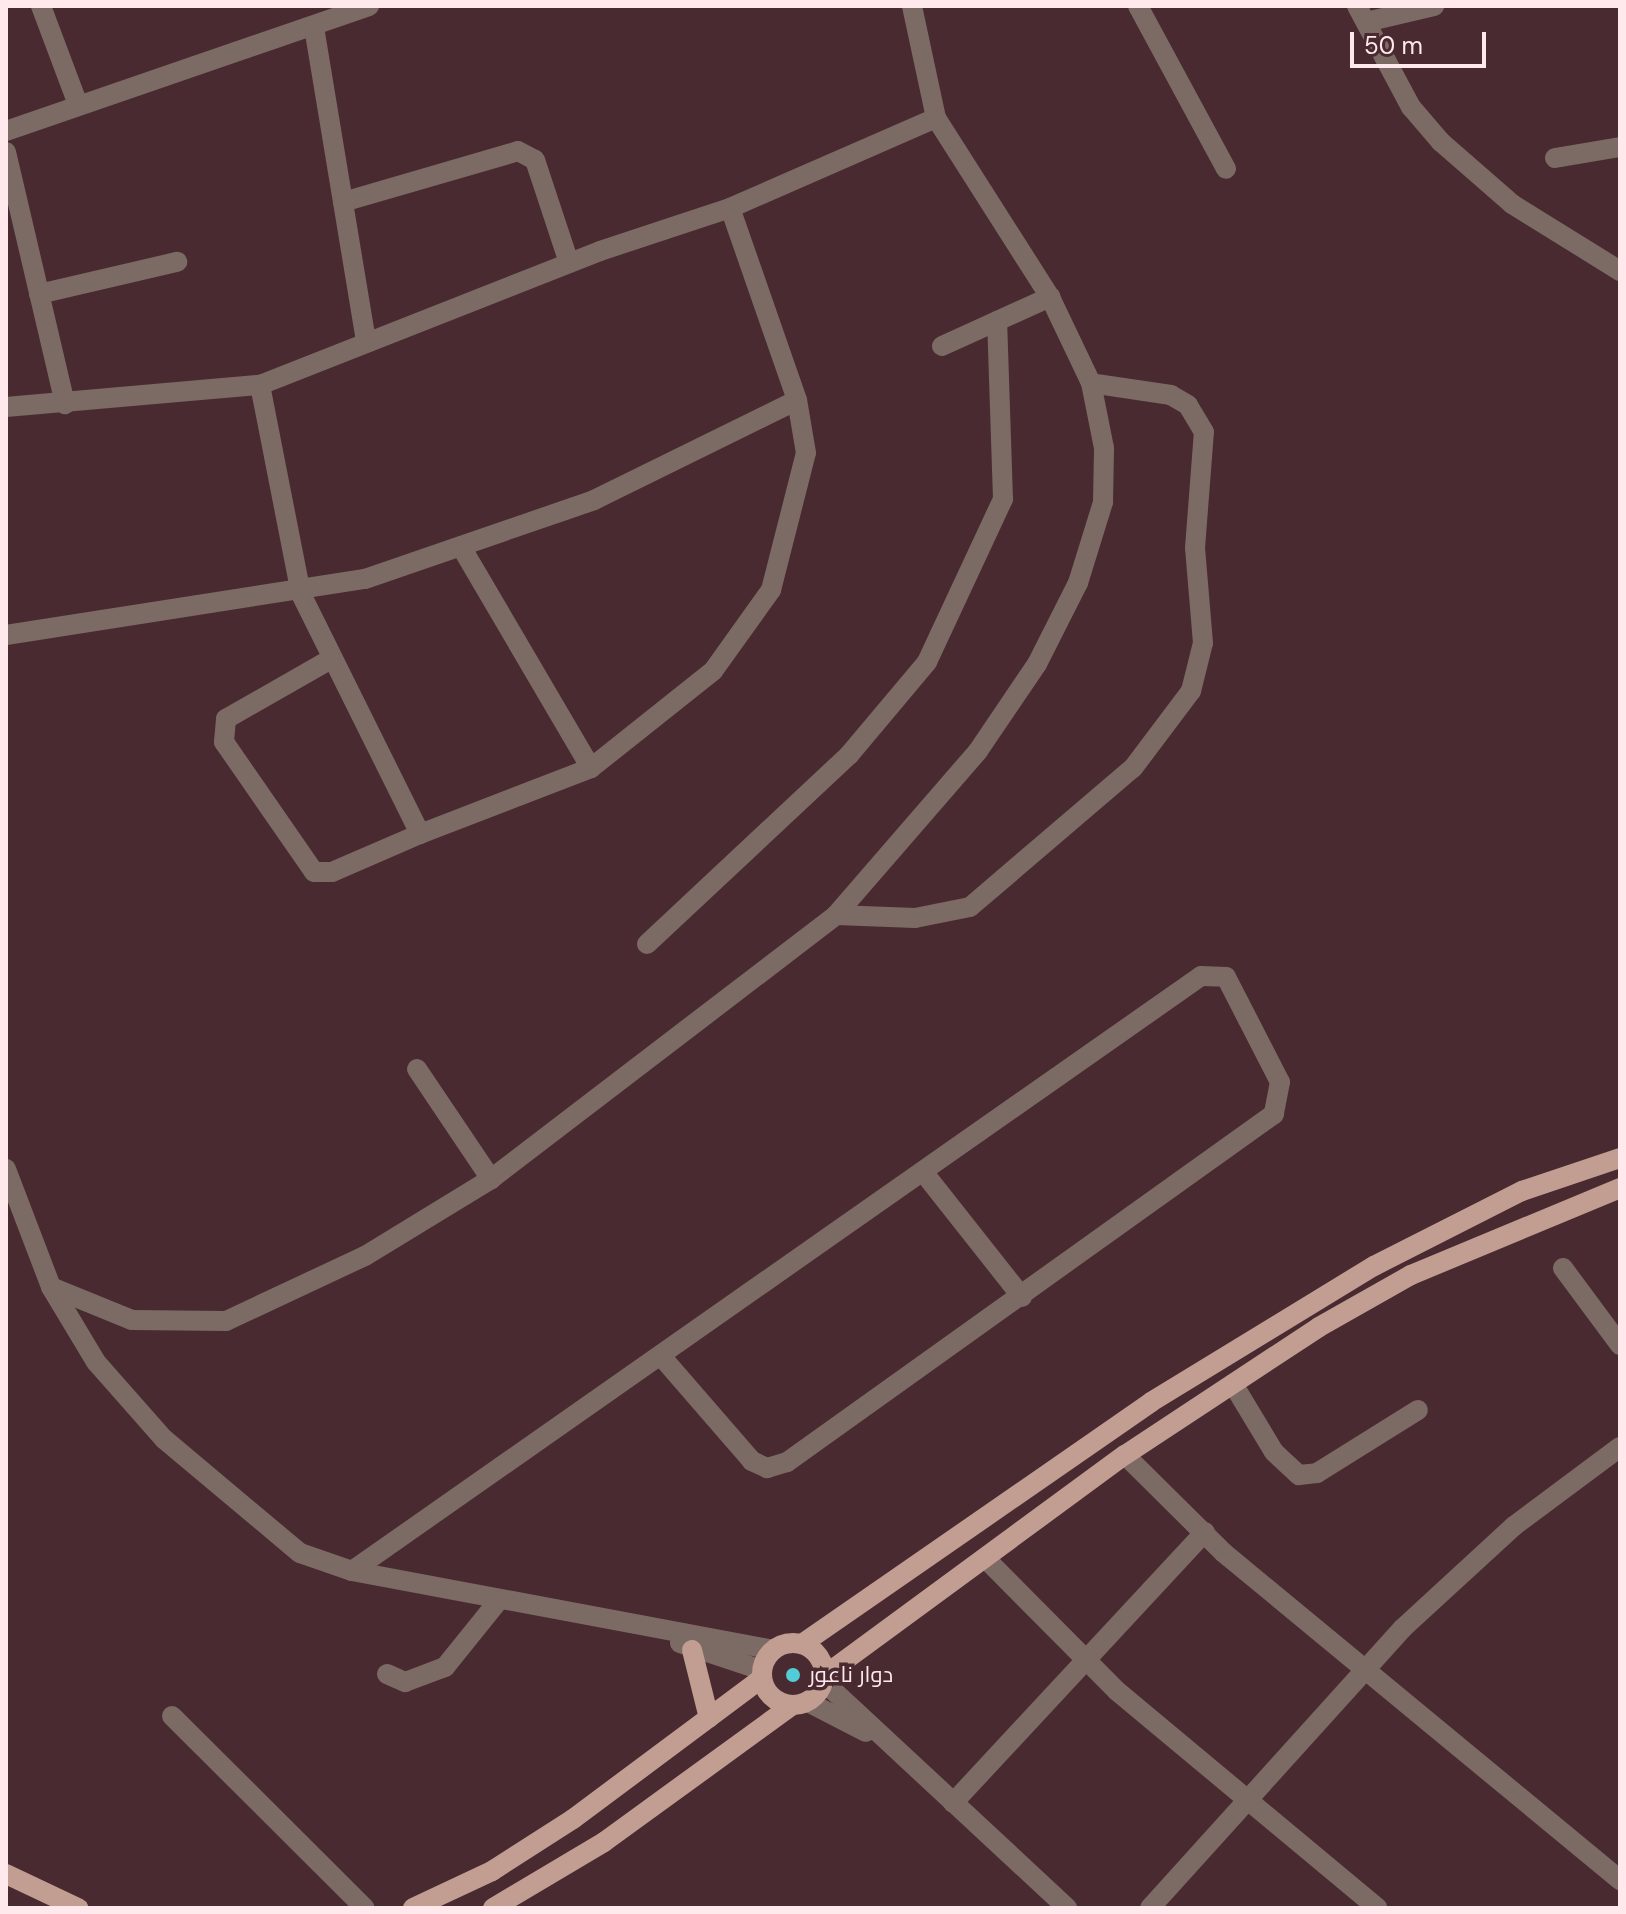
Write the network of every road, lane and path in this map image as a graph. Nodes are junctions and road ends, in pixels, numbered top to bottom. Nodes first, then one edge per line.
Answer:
1 (41, 6) edge
2 (369, 6) edge
3 (912, 6) edge
4 (1138, 6) edge
5 (1434, 6) edge
6 (1362, 14) edge
7 (314, 27) junction
8 (77, 102) junction
9 (936, 118) junction
10 (6, 131) edge
11 (1620, 147) edge
12 (6, 152) edge
13 (1555, 158) dead end
14 (1226, 169) dead end
15 (343, 202) junction
16 (730, 208) junction
17 (177, 262) dead end
18 (569, 263) junction
19 (1620, 271) edge
20 (39, 294) junction
21 (1050, 297) junction
22 (997, 321) junction
23 (366, 341) junction
24 (942, 346) dead end
25 (1091, 383) junction
26 (260, 385) junction
27 (797, 400) junction
28 (65, 404) junction
29 (6, 407) edge
30 (463, 550) junction
31 (301, 594) junction
32 (6, 635) edge
33 (331, 659) junction
34 (591, 768) junction
35 (420, 834) junction
36 (836, 915) junction
37 (647, 944) dead end
38 (417, 1069) dead end
39 (1620, 1158) edge
40 (6, 1169) edge
41 (924, 1173) junction
42 (491, 1179) junction
43 (1620, 1188) edge
44 (1563, 1268) dead end
45 (51, 1287) junction
46 (1022, 1297) junction
47 (1620, 1345) edge
48 (662, 1357) junction
49 (1233, 1384) junction
50 (1418, 1410) dead end
51 (1620, 1447) edge
52 (1125, 1455) junction
53 (1205, 1532) junction
54 (985, 1558) junction
55 (352, 1571) junction
56 (499, 1600) junction
57 (670, 1636) junction
58 (802, 1644) junction
59 (692, 1650) junction
60 (773, 1650) junction
61 (1088, 1658) junction
62 (1362, 1668) junction
63 (387, 1674) dead end
64 (761, 1675) junction
65 (824, 1678) junction
66 (800, 1704) junction
67 (172, 1716) dead end
68 (709, 1718) junction
69 (887, 1743) junction
70 (1247, 1794) junction
71 (953, 1803) junction
72 (6, 1874) edge
73 (1620, 1880) edge
74 (78, 1908) edge
75 (365, 1908) edge
76 (413, 1908) edge
77 (493, 1908) edge
78 (1067, 1908) edge
79 (1150, 1908) edge
80 (1377, 1908) edge

1 - 8 street
2 - 7 street
3 - 9 street
4 - 14 street
5 - 6 street
6 - 19 street
7 - 8 street
7 - 15 street
8 - 10 street
9 - 16 street
9 - 21 street
11 - 13 street
12 - 20 street
15 - 18 street
15 - 23 street
16 - 18 street
16 - 27 street
17 - 20 street
18 - 23 street
20 - 28 street
21 - 22 street
21 - 25 street
22 - 24 street
22 - 37 street
23 - 26 street
25 - 36 street
25 - 36 street
26 - 28 street
26 - 31 street
27 - 30 street
27 - 34 street
28 - 29 street
30 - 31 street
30 - 34 street
31 - 32 street
31 - 33 street
33 - 35 street
33 - 35 street
34 - 35 street
36 - 42 street
38 - 42 street
39 - 58 main road
40 - 45 street
41 - 46 street
41 - 46 street
41 - 48 street
42 - 45 street
43 - 49 main road
44 - 47 street
45 - 55 street
46 - 48 street
48 - 55 street
49 - 50 street
49 - 52 main road
51 - 62 street
52 - 53 street
52 - 54 main road
53 - 61 street
53 - 62 street
54 - 61 street
54 - 65 main road
55 - 56 street
56 - 57 street
56 - 63 street
57 - 59 street
57 - 60 street
58 - 60 main road
58 - 65 main road
59 - 64 street
59 - 68 main road
60 - 64 main road
61 - 70 street
61 - 71 street
62 - 70 street
62 - 73 street
64 - 66 main road
64 - 68 main road
65 - 66 main road
65 - 69 street
66 - 69 street
66 - 77 main road
67 - 75 street
68 - 76 main road
69 - 71 street
70 - 79 street
70 - 80 street
71 - 78 street
72 - 74 main road

